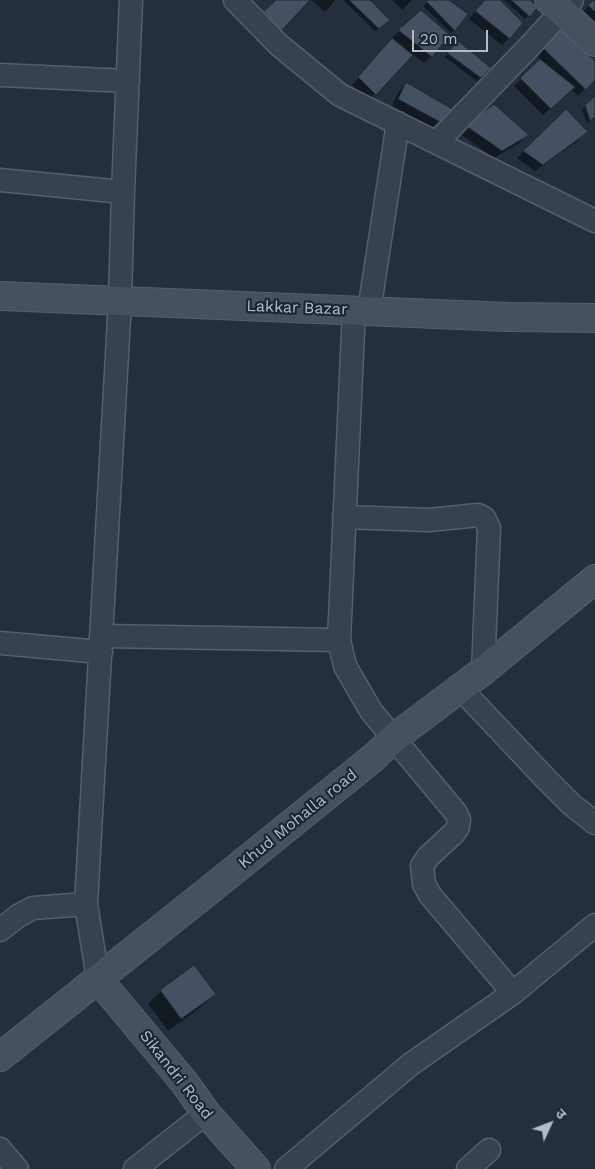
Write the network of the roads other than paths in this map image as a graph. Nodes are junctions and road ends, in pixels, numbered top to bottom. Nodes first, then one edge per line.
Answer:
1 (132, 0) edge
2 (235, 0) edge
3 (560, 4) edge
4 (595, 42) edge
5 (0, 76) edge
6 (128, 81) junction
7 (398, 123) junction
8 (436, 142) junction
9 (0, 180) edge
10 (123, 192) junction
11 (595, 221) edge
12 (0, 296) edge
13 (120, 301) junction
14 (361, 310) junction
15 (595, 318) edge
16 (344, 517) junction
17 (595, 579) edge
18 (339, 640) junction
19 (0, 643) edge
20 (102, 644) junction
21 (483, 670) junction
22 (460, 688) junction
23 (394, 738) junction
24 (595, 823) edge
25 (86, 904) junction
26 (595, 925) edge
27 (0, 930) edge
28 (98, 979) junction
29 (513, 993) junction
30 (0, 1058) edge
31 (206, 1113) junction
32 (0, 1149) edge
33 (489, 1150) dead end
34 (16, 1169) edge
35 (135, 1169) edge
36 (256, 1169) edge
37 (286, 1169) edge
38 (468, 1169) edge

1 - 6 street
2 - 7 street
3 - 4 street
3 - 8 street
5 - 6 street
6 - 10 street
7 - 8 street
7 - 14 street
8 - 11 street
9 - 10 street
10 - 13 street
12 - 13 street, Lakkar Bazar
13 - 14 street, Lakkar Bazar
13 - 20 street
14 - 15 street, Lakkar Bazar
14 - 16 street
16 - 18 street
16 - 21 street
17 - 21 street, Khud Mohalla road
18 - 20 street
18 - 23 street
19 - 20 street
20 - 25 street
21 - 22 street, Khud Mohalla road
22 - 23 street, Khud Mohalla road
22 - 24 street
23 - 28 street, Khud Mohalla road
23 - 29 street
25 - 27 street
25 - 28 street
26 - 29 street
28 - 30 street, Khud Mohalla road
28 - 31 street, Sikandri Road
29 - 37 street
31 - 35 street
31 - 36 street, Sikandri Road
32 - 34 street
33 - 38 street

